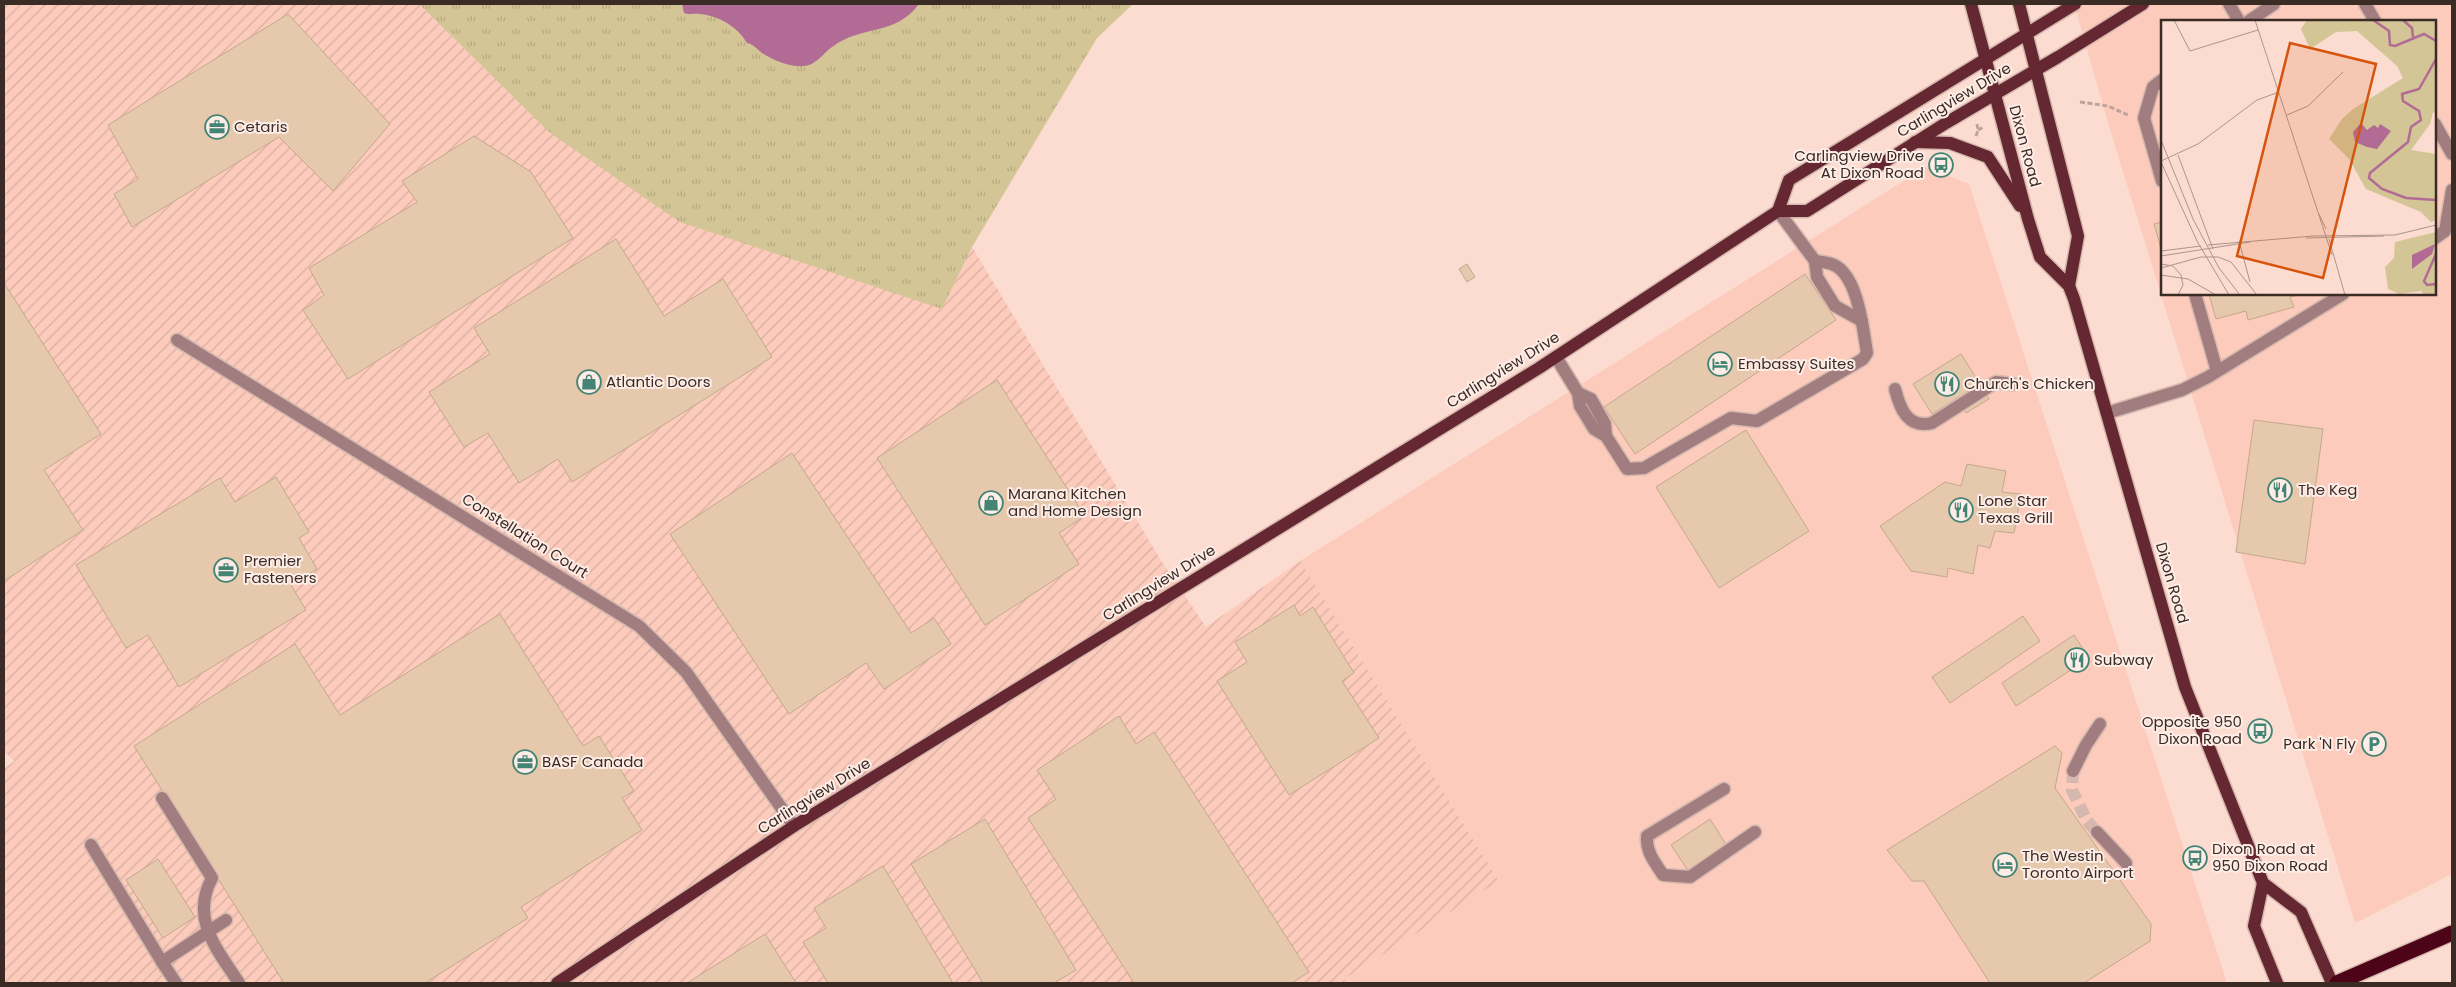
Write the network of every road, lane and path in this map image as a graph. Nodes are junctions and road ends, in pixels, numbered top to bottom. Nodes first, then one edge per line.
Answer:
1 (1970, 4) edge
2 (2019, 4) edge
3 (2075, 4) edge
4 (2143, 4) edge
5 (2229, 4) edge
6 (2274, 4) edge
7 (2365, 4) edge
8 (2238, 20) edge
9 (2250, 20) edge
10 (2374, 20) edge
11 (2026, 35) junction
12 (1985, 60) junction
13 (2035, 70) junction
14 (2161, 81) edge
15 (1994, 94) junction
16 (2080, 102) dead end
17 (2144, 118) junction
18 (2436, 126) edge
19 (1983, 127) dead end
20 (1978, 130) dead end
21 (1915, 142) junction
22 (2452, 154) edge
23 (2161, 178) edge
24 (2452, 190) edge
25 (1778, 211) junction
26 (2028, 219) junction
27 (2436, 237) edge
28 (1815, 261) junction
29 (2069, 286) junction
30 (2195, 295) edge
31 (2341, 295) edge
32 (1862, 321) junction
33 (177, 340) dead end
34 (1556, 357) junction
35 (2217, 371) junction
36 (2013, 384) dead end
37 (1895, 389) dead end
38 (2107, 413) junction
39 (2100, 724) dead end
40 (2074, 771) tunnel mouth
41 (1724, 789) dead end
42 (162, 798) dead end
43 (794, 826) junction
44 (1755, 832) dead end
45 (2097, 832) tunnel mouth
46 (91, 845) dead end
47 (2126, 863) dead end
48 (2263, 883) junction
49 (226, 920) dead end
50 (206, 932) junction
51 (2452, 933) edge
52 (162, 962) junction
53 (561, 982) edge
54 (176, 983) edge
55 (239, 983) edge
56 (2277, 983) edge
57 (2332, 983) edge
58 (2337, 983) edge

1 - 12 main road, Dixon Road
2 - 11 main road, Dixon Road
3 - 11 main road, Carlingview Drive
4 - 13 main road, Carlingview Drive
5 - 8 street
6 - 9 street
7 - 10 street
11 - 12 main road, Carlingview Drive
11 - 13 main road, Dixon Road
12 - 15 main road, Dixon Road
12 - 25 main road, Carlingview Drive
13 - 15 main road, Carlingview Drive
13 - 29 main road, Dixon Road
14 - 17 street
15 - 21 main road, Carlingview Drive
15 - 26 main road, Dixon Road
16 - 17 path
17 - 23 street
18 - 22 street
19 - 20 path
21 - 25 main road, Carlingview Drive
21 - 26 main road
24 - 27 street
25 - 28 street
25 - 34 main road, Carlingview Drive
26 - 29 main road, Dixon Road
28 - 32 street
28 - 32 street
29 - 38 main road, Dixon Road
30 - 35 street
31 - 35 street
32 - 34 street
33 - 43 street, Constellation Court
34 - 43 main road, Carlingview Drive
35 - 38 street
36 - 37 street
38 - 48 main road, Dixon Road
39 - 40 street
41 - 44 street
42 - 50 street
43 - 53 main road, Carlingview Drive
45 - 47 street
46 - 52 street
48 - 56 main road
48 - 57 main road
49 - 50 street
50 - 52 street
50 - 55 street
51 - 58 highway
52 - 54 street

